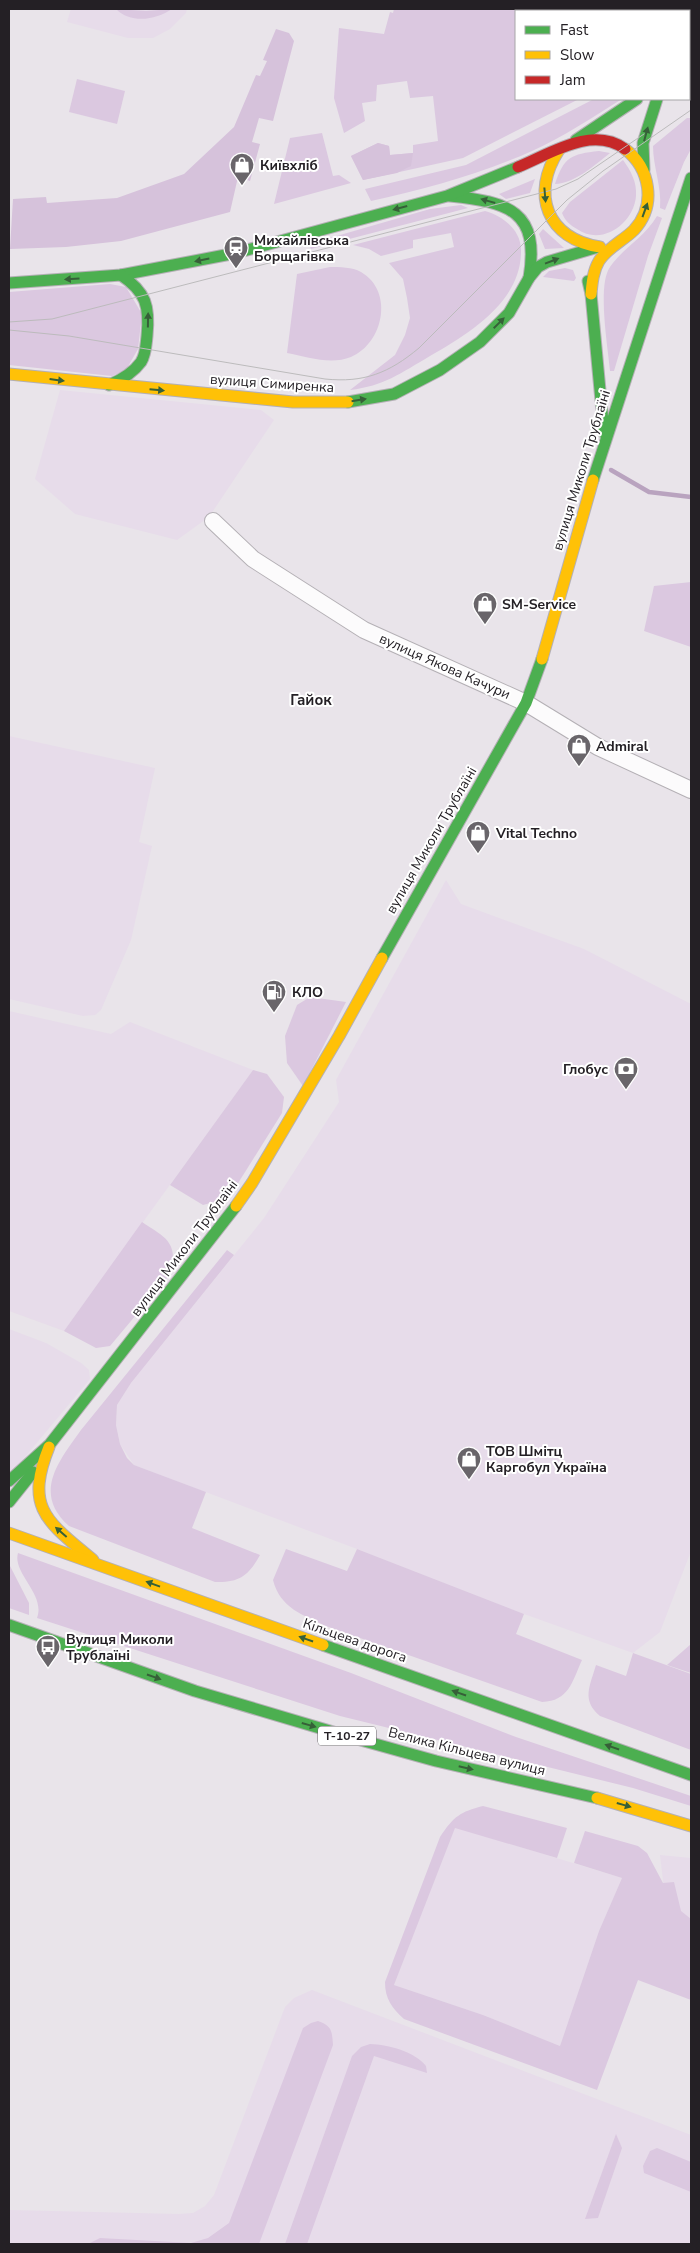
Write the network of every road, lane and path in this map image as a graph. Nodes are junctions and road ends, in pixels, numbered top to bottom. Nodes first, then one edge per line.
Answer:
1 (636, 100) edge
2 (657, 100) edge
3 (576, 140) junction
4 (559, 150) junction
5 (644, 170) junction
6 (691, 178) edge
7 (447, 196) junction
8 (571, 240) junction
9 (613, 245) junction
10 (598, 247) junction
11 (582, 261) junction
12 (120, 275) junction
13 (529, 278) junction
14 (9, 283) edge
15 (591, 294) junction
16 (9, 374) edge
17 (109, 385) junction
18 (604, 441) junction
19 (212, 521) dead end
20 (526, 703) junction
21 (691, 790) edge
22 (50, 1444) junction
23 (42, 1461) junction
24 (9, 1481) edge
25 (9, 1502) edge
26 (9, 1533) edge
27 (98, 1564) junction
28 (9, 1625) edge
29 (691, 1775) edge
30 (691, 1826) edge

1 - 3 main road
5 -> 2 main road
3 - 4 main road
3 - 5 main road
4 - 7 main road
4 -> 8 main road
9 -> 5 main road
6 - 18 main road, вулиця Миколи Трублаїні
7 -> 12 main road
13 -> 7 main road
8 - 10 main road
8 - 11 main road
9 - 10 main road
9 - 15 main road
10 - 11 main road, вулиця Симиренка
13 -> 11 main road, вулиця Симиренка
11 - 15 main road
12 -> 14 main road
17 -> 12 main road
17 -> 13 main road, вулиця Симиренка
15 - 18 main road
16 -> 17 main road, вулиця Симиренка
18 - 20 main road, вулиця Миколи Трублаїні
19 - 20 street, вулиця Якова Качури
20 - 21 street, вулиця Якова Качури
20 - 22 main road, вулиця Миколи Трублаїні
22 - 23 main road, вулиця Миколи Трублаїні
22 - 24 main road, вулиця Миколи Трублаїні
23 - 25 main road
27 -> 23 main road, вулиця Миколи Трублаїні
26 - 27 main road, Кільцева дорога
29 -> 27 main road, Кільцева дорога
28 -> 30 main road, Велика Кільцева вулиця / Т-10-27

